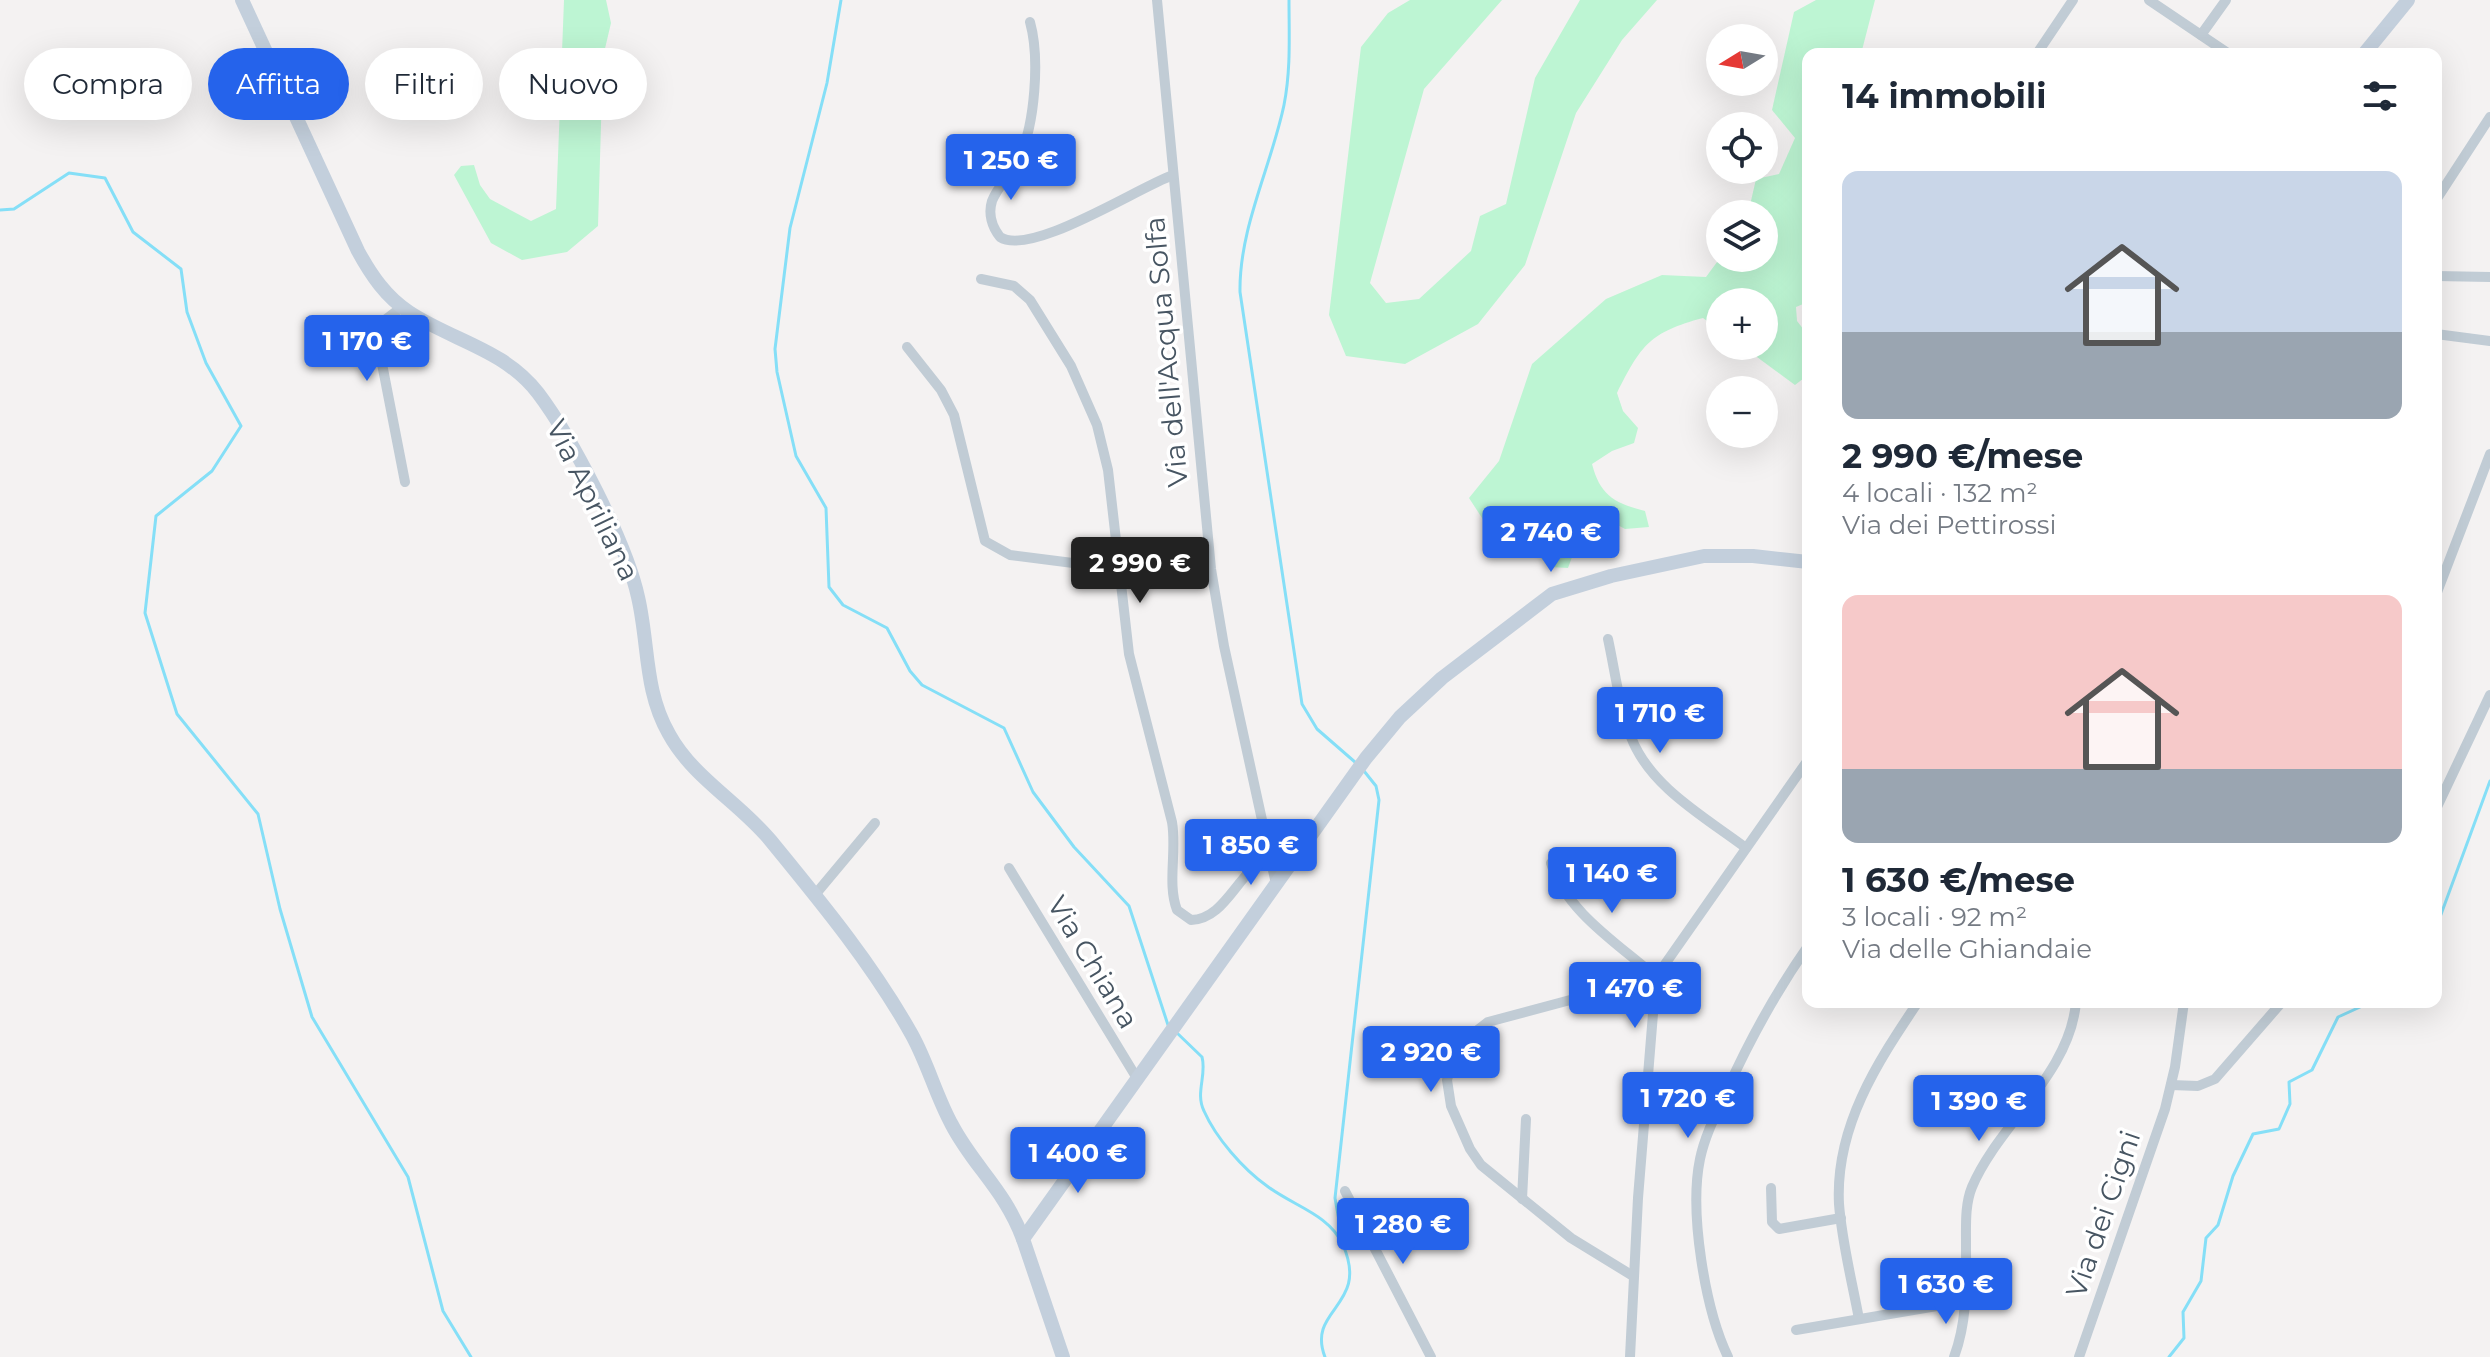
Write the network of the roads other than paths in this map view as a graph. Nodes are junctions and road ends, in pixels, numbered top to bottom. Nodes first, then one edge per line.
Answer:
1 (242, 0) edge
2 (1157, 0) edge
3 (2073, 0) edge
4 (2149, 0) edge
5 (2226, 0) edge
6 (2408, 0) edge
7 (1030, 22) dead end
8 (2201, 35) junction
9 (2041, 48) edge
10 (2220, 48) edge
11 (2369, 48) edge
12 (2490, 117) edge
13 (1173, 175) junction
14 (2442, 191) edge
15 (2442, 276) edge
16 (2490, 277) edge
17 (981, 279) dead end
18 (402, 307) junction
19 (2442, 335) edge
20 (2490, 341) edge
21 (907, 347) dead end
22 (2490, 454) edge
23 (405, 482) dead end
24 (1802, 561) edge
25 (1120, 569) junction
26 (2442, 579) edge
27 (1608, 639) dead end
28 (2490, 695) edge
29 (1802, 769) edge
30 (2442, 796) edge
31 (875, 823) dead end
32 (1746, 848) junction
33 (1271, 856) junction
34 (1551, 863) dead end
35 (1009, 868) dead end
36 (1276, 884) junction
37 (814, 896) junction
38 (1802, 955) edge
39 (1656, 977) junction
40 (1914, 1008) edge
41 (2075, 1008) edge
42 (2183, 1008) edge
43 (2277, 1008) edge
44 (1138, 1080) junction
45 (2171, 1085) junction
46 (1526, 1119) dead end
47 (1771, 1188) dead end
48 (1345, 1191) dead end
49 (1522, 1199) junction
50 (1841, 1218) junction
51 (1023, 1239) junction
52 (1633, 1276) junction
53 (1966, 1301) junction
54 (1859, 1319) junction
55 (1796, 1330) dead end
56 (1063, 1357) edge
57 (1431, 1357) edge
58 (1630, 1357) edge
59 (1728, 1357) edge
60 (1954, 1357) edge
61 (2079, 1357) edge

1 - 18 street, Via Apriliana
2 - 13 street, Via dell'Acqua Solfa
3 - 9 street
4 - 8 street
5 - 8 street
6 - 11 street
7 - 13 street
8 - 10 street
12 - 14 street
13 - 33 street, Via dell'Acqua Solfa
15 - 16 street
17 - 25 street
18 - 23 street
18 - 37 street, Via Apriliana
19 - 20 street
21 - 25 street
22 - 26 street
24 - 36 street
25 - 33 street
27 - 32 street
28 - 30 street
29 - 32 street
31 - 37 street
32 - 39 street
33 - 36 street, Via dell'Acqua Solfa
34 - 39 street
35 - 44 street, Via Chiana
36 - 44 street
37 - 51 street, Via Apriliana
38 - 59 street
39 - 49 street
39 - 52 street
40 - 50 street
41 - 53 street
42 - 45 street, Via dei Cigni
43 - 45 street
44 - 51 street
45 - 61 street, Via dei Cigni
46 - 49 street
47 - 50 street
48 - 57 street
49 - 52 street
50 - 54 street
51 - 56 street, Via Apriliana
52 - 58 street
53 - 54 street
53 - 60 street
54 - 55 street

